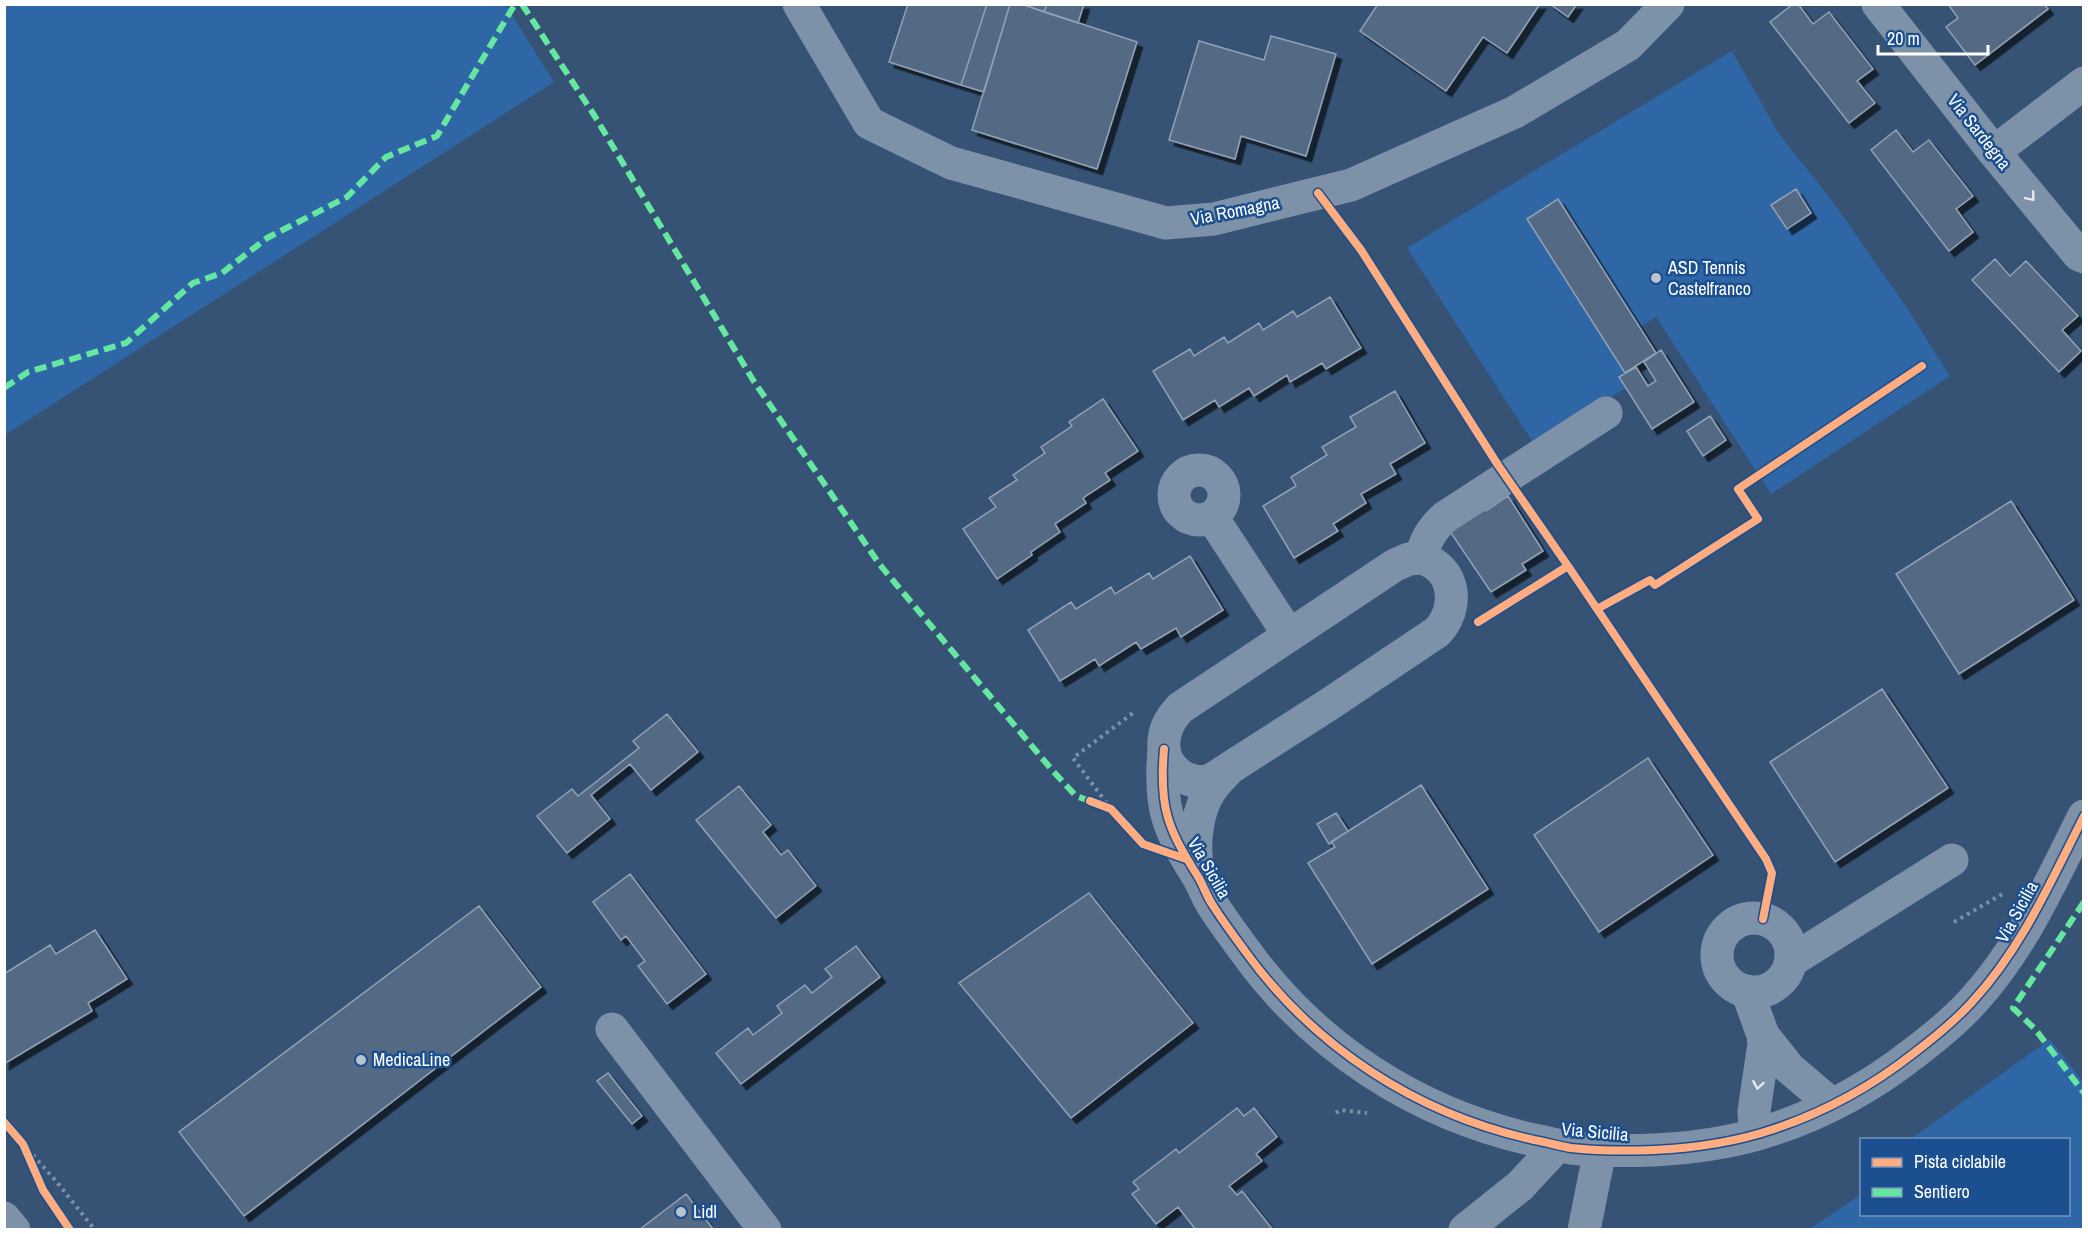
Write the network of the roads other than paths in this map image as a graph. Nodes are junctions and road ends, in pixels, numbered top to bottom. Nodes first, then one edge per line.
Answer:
1 (800, 4) edge
2 (1668, 4) edge
3 (1878, 4) edge
4 (2084, 83) edge
5 (1994, 152) junction
6 (2084, 257) edge
7 (1606, 413) dead end
8 (1212, 517) dead end
9 (1421, 558) junction
10 (1289, 635) junction
11 (1164, 749) junction
12 (1228, 770) junction
13 (2084, 816) edge
14 (1952, 860) dead end
15 (1199, 879) junction
16 (1791, 961) junction
17 (1747, 991) junction
18 (612, 1029) dead end
19 (1763, 1035) junction
20 (1829, 1106) junction
21 (1755, 1135) junction
22 (1558, 1145) junction
23 (1600, 1150) junction
24 (4, 1218) edge
25 (14, 1230) edge
26 (765, 1230) edge
27 (1465, 1230) edge
28 (1584, 1230) edge

1 - 2 street, Via Romagna
3 - 5 street, Via Sardegna
4 - 5 street
5 -> 6 street, Via Sardegna
7 - 9 street
8 - 10 street
9 - 10 street, Via Sicilia
9 - 12 street, Via Sicilia
10 - 11 street, Via Sicilia
11 - 12 street, Via Sicilia
11 - 15 street, Via Sicilia
12 - 15 street, Via Sicilia
13 - 20 street, Via Sicilia
14 - 16 street
15 - 22 street, Via Sicilia
16 - 17 street
16 - 17 street
17 - 19 street
18 - 26 street
19 - 20 street
19 -> 21 street
20 - 21 street, Via Sicilia
21 - 23 street, Via Sicilia
22 - 23 street, Via Sicilia
22 - 27 street
23 - 28 street
24 - 25 street

